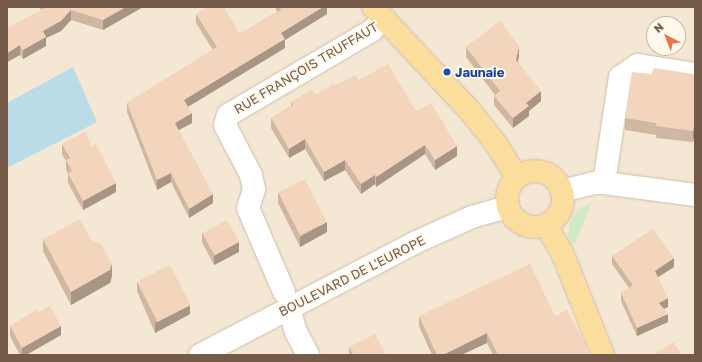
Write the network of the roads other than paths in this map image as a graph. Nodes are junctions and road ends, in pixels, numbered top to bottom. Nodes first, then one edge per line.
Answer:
1 (379, 13) edge
2 (695, 74) edge
3 (517, 177) junction
4 (604, 184) junction
5 (562, 191) junction
6 (695, 196) edge
7 (508, 208) junction
8 (546, 225) junction
9 (287, 300) junction
10 (200, 355) edge
11 (308, 355) edge
12 (603, 355) edge

1 - 3 main road
1 - 9 street, RUE FRANÇOIS TRUFFAUT
2 - 4 street
3 - 5 main road
3 - 7 main road
4 - 5 street
4 - 6 street
5 - 8 main road
7 - 8 main road
7 - 9 street, BOULEVARD DE L'EUROPE
8 - 12 main road
9 - 10 street, BOULEVARD DE L'EUROPE
9 - 11 street, RUE FRANÇOIS TRUFFAUT

